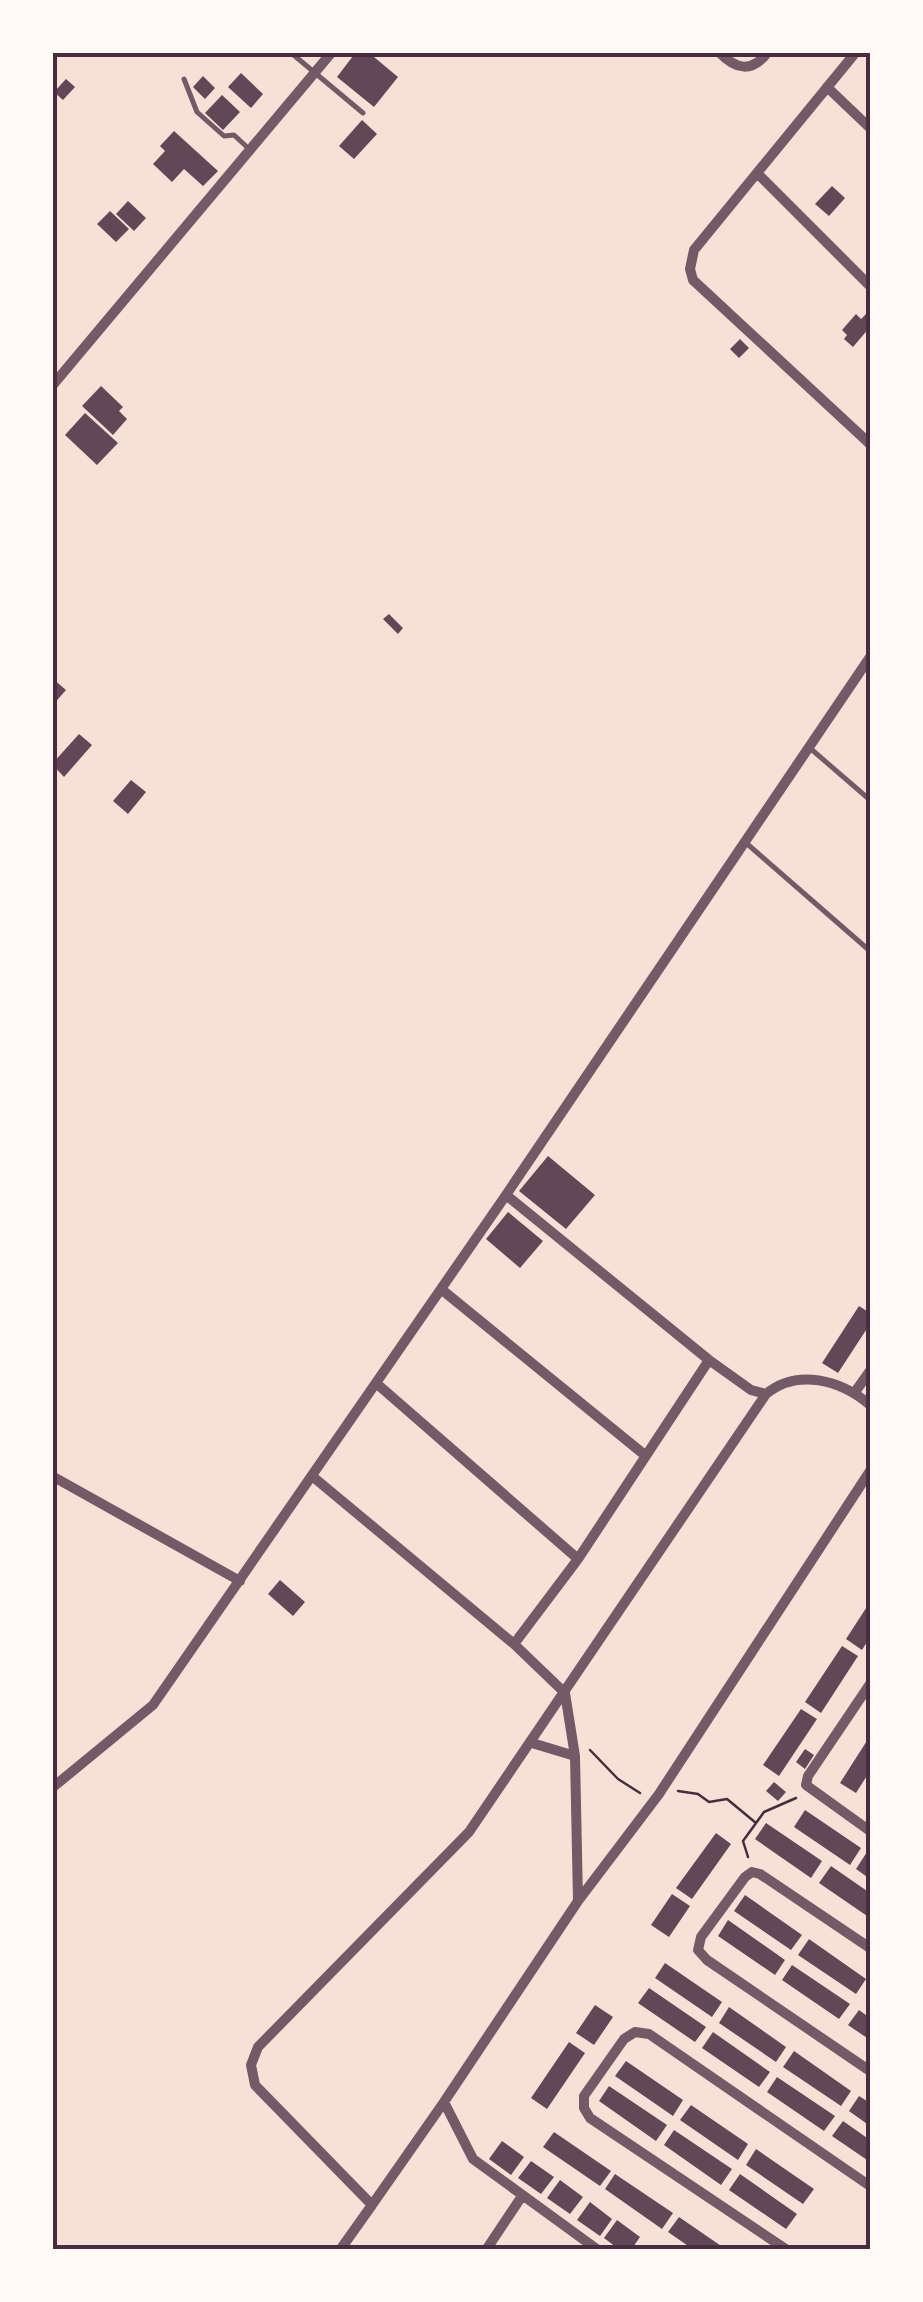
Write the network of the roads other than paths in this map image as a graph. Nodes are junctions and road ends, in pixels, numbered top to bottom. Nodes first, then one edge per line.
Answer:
1 (290, 52) edge
2 (332, 52) edge
3 (719, 52) edge
4 (768, 52) edge
5 (856, 52) edge
6 (314, 73) junction
7 (184, 80) dead end
8 (827, 87) junction
9 (362, 113) dead end
10 (870, 128) edge
11 (250, 150) junction
12 (756, 173) junction
13 (870, 286) edge
14 (52, 386) edge
15 (870, 444) edge
16 (870, 657) edge
17 (808, 748) junction
18 (870, 800) edge
19 (745, 842) junction
20 (870, 952) edge
21 (506, 1194) junction
22 (441, 1289) junction
23 (709, 1360) junction
24 (870, 1370) edge
25 (376, 1383) junction
26 (856, 1392) junction
27 (766, 1394) junction
28 (870, 1405) edge
29 (646, 1456) junction
30 (870, 1471) edge
31 (52, 1476) edge
32 (312, 1476) junction
33 (578, 1559) junction
34 (240, 1581) junction
35 (514, 1644) junction
36 (870, 1684) edge
37 (565, 1692) junction
38 (532, 1742) junction
39 (575, 1756) junction
40 (52, 1788) edge
41 (870, 1831) edge
42 (578, 1901) junction
43 (870, 1948) edge
44 (870, 2072) edge
45 (444, 2102) junction
46 (870, 2186) edge
47 (522, 2196) junction
48 (372, 2206) junction
49 (340, 2250) edge
50 (486, 2250) edge
51 (598, 2250) edge
52 (787, 2250) edge

1 - 6 lane
2 - 6 street
3 - 4 street
5 - 8 street
6 - 9 lane
6 - 11 street
7 - 11 lane
8 - 10 street
8 - 12 street
11 - 14 street
12 - 13 street
12 - 15 street
16 - 17 street
17 - 18 lane
17 - 19 street
19 - 20 lane
19 - 21 street
21 - 22 street
21 - 23 street
22 - 25 street
22 - 29 street
23 - 27 street
23 - 29 street
24 - 26 street
25 - 32 street
25 - 33 street
26 - 27 street
26 - 28 street
27 - 37 street
29 - 33 street
30 - 42 street
31 - 34 street
32 - 34 street
32 - 35 street
33 - 35 street
34 - 40 street
35 - 37 street
36 - 41 street
37 - 38 street
37 - 39 street
38 - 39 street
38 - 48 street
39 - 42 street
42 - 45 street
43 - 44 street
45 - 47 street
45 - 48 street
46 - 52 street
47 - 50 street
47 - 51 street
48 - 49 street

